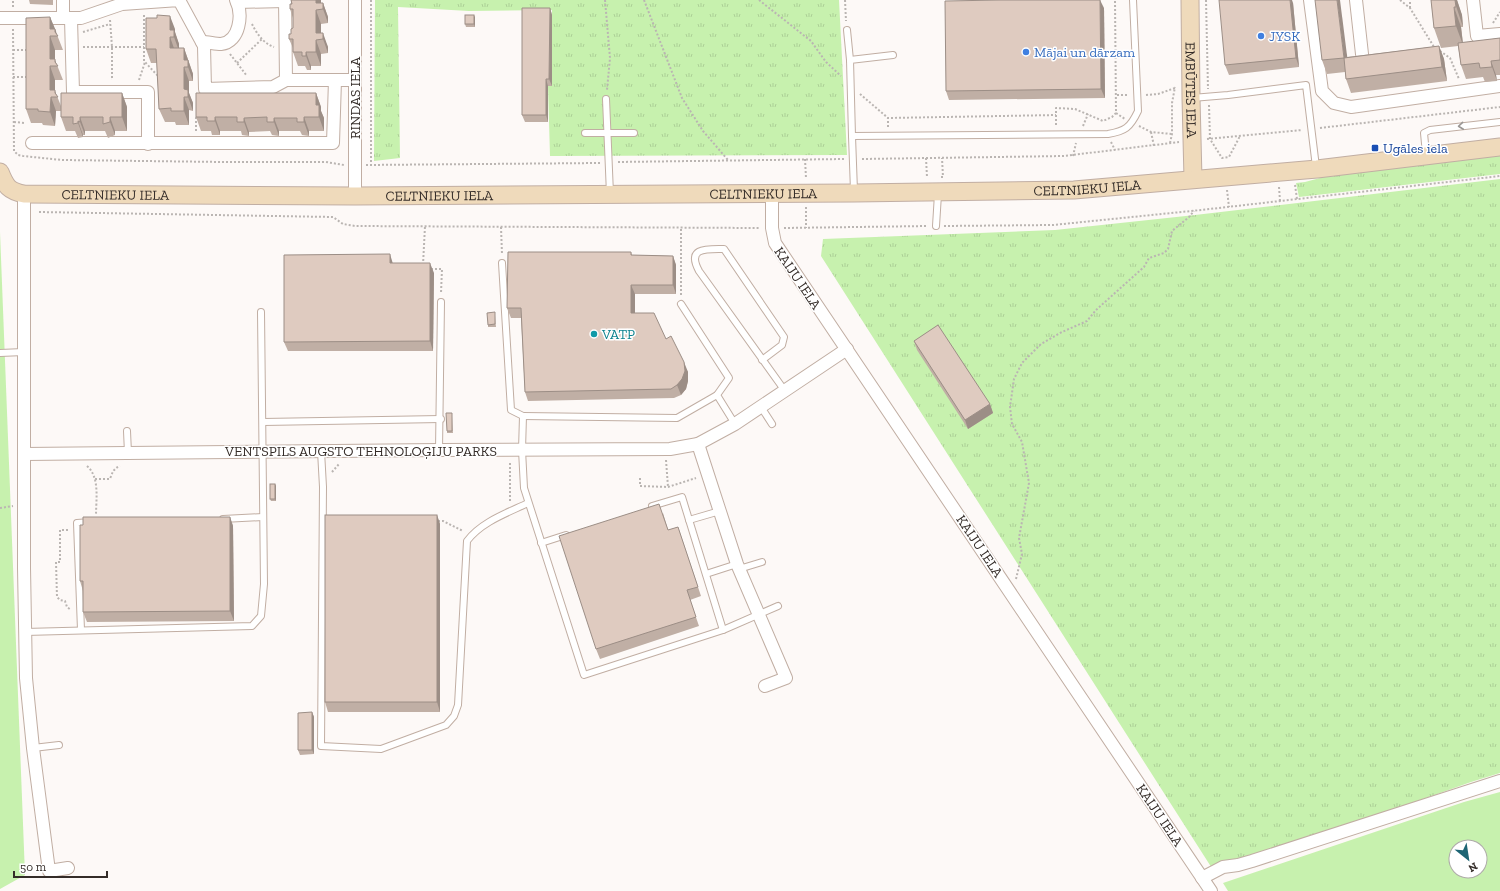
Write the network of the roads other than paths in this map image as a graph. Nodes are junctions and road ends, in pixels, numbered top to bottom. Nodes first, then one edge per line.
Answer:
1 (63, 0) edge
2 (179, 0) edge
3 (285, 0) edge
4 (355, 0) edge
5 (1133, 0) edge
6 (1190, 0) edge
7 (1310, 0) edge
8 (1356, 0) edge
9 (1473, 0) edge
10 (237, 1) edge
11 (0, 18) edge
12 (67, 18) junction
13 (847, 30) road end
14 (1500, 34) edge
15 (202, 42) junction
16 (1362, 54) edge
17 (893, 55) dead end
18 (850, 60) junction
19 (286, 80) junction
20 (334, 80) junction
21 (355, 80) junction
22 (1500, 86) edge
23 (1191, 98) junction
24 (606, 99) road end
25 (1500, 122) edge
26 (585, 133) dead end
27 (607, 133) junction
28 (634, 133) dead end
29 (852, 136) junction
30 (32, 143) dead end
31 (148, 144) junction
32 (1500, 147) edge
33 (1427, 156) junction
34 (1317, 169) junction
35 (0, 172) edge
36 (1194, 179) junction
37 (936, 182) junction
38 (24, 194) junction
39 (772, 194) junction
40 (854, 194) junction
41 (610, 195) junction
42 (355, 196) junction
43 (936, 226) dead end
44 (502, 263) road end
45 (441, 302) road end
46 (681, 304) road end
47 (261, 312) dead end
48 (847, 350) junction
49 (24, 352) junction
50 (0, 353) edge
51 (762, 360) junction
52 (785, 391) junction
53 (717, 395) junction
54 (761, 407) junction
55 (523, 416) junction
56 (441, 419) junction
57 (263, 422) junction
58 (736, 424) junction
59 (772, 424) dead end
60 (127, 431) dead end
61 (698, 444) junction
62 (440, 450) junction
63 (522, 450) junction
64 (263, 451) junction
65 (321, 451) junction
66 (128, 453) junction
67 (24, 454) junction
68 (528, 503) junction
69 (645, 509) edge
70 (720, 510) junction
71 (264, 517) junction
72 (215, 519) edge
73 (689, 520) junction
74 (96, 522) edge
75 (570, 533) edge
76 (540, 543) junction
77 (762, 562) dead end
78 (738, 567) junction
79 (706, 574) junction
80 (778, 606) dead end
81 (758, 615) junction
82 (81, 630) junction
83 (723, 630) junction
84 (25, 632) junction
85 (766, 686) dead end
86 (59, 745) dead end
87 (33, 748) junction
88 (1500, 781) edge
89 (68, 868) dead end
90 (1202, 878) junction
91 (1211, 891) edge

1 - 12 street
2 - 12 street
2 - 15 street
3 - 10 street
3 - 19 street
4 - 21 street, RINDAS IELA
5 - 29 lane
6 - 23 street, EMBŪTES IELA
7 - 22 street
8 - 16 street
9 - 14 street
10 - 15 street
11 - 12 street
12 - 31 street
13 - 18 lane
15 - 19 street
17 - 18 lane
18 - 29 lane
19 - 20 street
20 - 21 street
20 - 31 street
21 - 42 street, RINDAS IELA
23 - 34 lane
23 - 36 street, EMBŪTES IELA
24 - 27 lane
25 -> 33 lane
26 - 27 lane
27 - 28 lane
27 - 41 lane
29 - 40 lane
30 - 31 street
32 - 33 street, CELTNIEKU IELA
33 - 34 street, CELTNIEKU IELA
34 - 36 street, CELTNIEKU IELA
35 - 38 street
36 - 37 street, CELTNIEKU IELA
37 - 40 street, CELTNIEKU IELA
37 - 43 lane
38 - 42 street, CELTNIEKU IELA
38 - 49 street
39 - 40 street, CELTNIEKU IELA
39 - 41 street, CELTNIEKU IELA
39 - 48 street, KAIJU IELA
41 - 42 street, CELTNIEKU IELA
44 - 55 lane
45 - 56 lane
46 - 53 lane
47 - 57 lane
48 - 52 street, VENTSPILS AUGSTO TEHNOLOĢIJU PARKS
48 - 90 street, KAIJU IELA
49 - 50 lane
49 - 67 street
51 - 51 lane
51 - 52 lane
52 - 54 street, VENTSPILS AUGSTO TEHNOLOĢIJU PARKS
53 - 55 lane
53 - 58 lane
54 - 58 street, VENTSPILS AUGSTO TEHNOLOĢIJU PARKS
54 - 59 lane
55 - 63 lane
56 - 57 lane
56 - 62 lane
57 - 64 lane
58 - 61 street, VENTSPILS AUGSTO TEHNOLOĢIJU PARKS
60 - 66 lane
61 - 63 street, VENTSPILS AUGSTO TEHNOLOĢIJU PARKS
61 - 70 street
62 - 63 street, VENTSPILS AUGSTO TEHNOLOĢIJU PARKS
62 - 65 street, VENTSPILS AUGSTO TEHNOLOĢIJU PARKS
63 - 68 lane
64 - 65 street, VENTSPILS AUGSTO TEHNOLOĢIJU PARKS
64 - 66 street, VENTSPILS AUGSTO TEHNOLOĢIJU PARKS
64 - 71 lane
65 - 68 lane
66 - 67 street, VENTSPILS AUGSTO TEHNOLOĢIJU PARKS
67 - 84 street
68 - 76 lane
69 - 73 lane
70 - 73 lane
70 - 78 street
71 - 72 lane
71 - 82 lane
73 - 79 lane
74 - 82 lane
75 - 76 lane
76 - 83 lane
77 - 78 lane
78 - 79 lane
78 - 81 street
79 - 83 lane
80 - 81 lane
81 - 83 lane
81 - 85 street
82 - 84 lane
84 - 87 street
86 - 87 lane
87 - 89 street
88 - 90 street
90 - 91 street, KAIJU IELA

